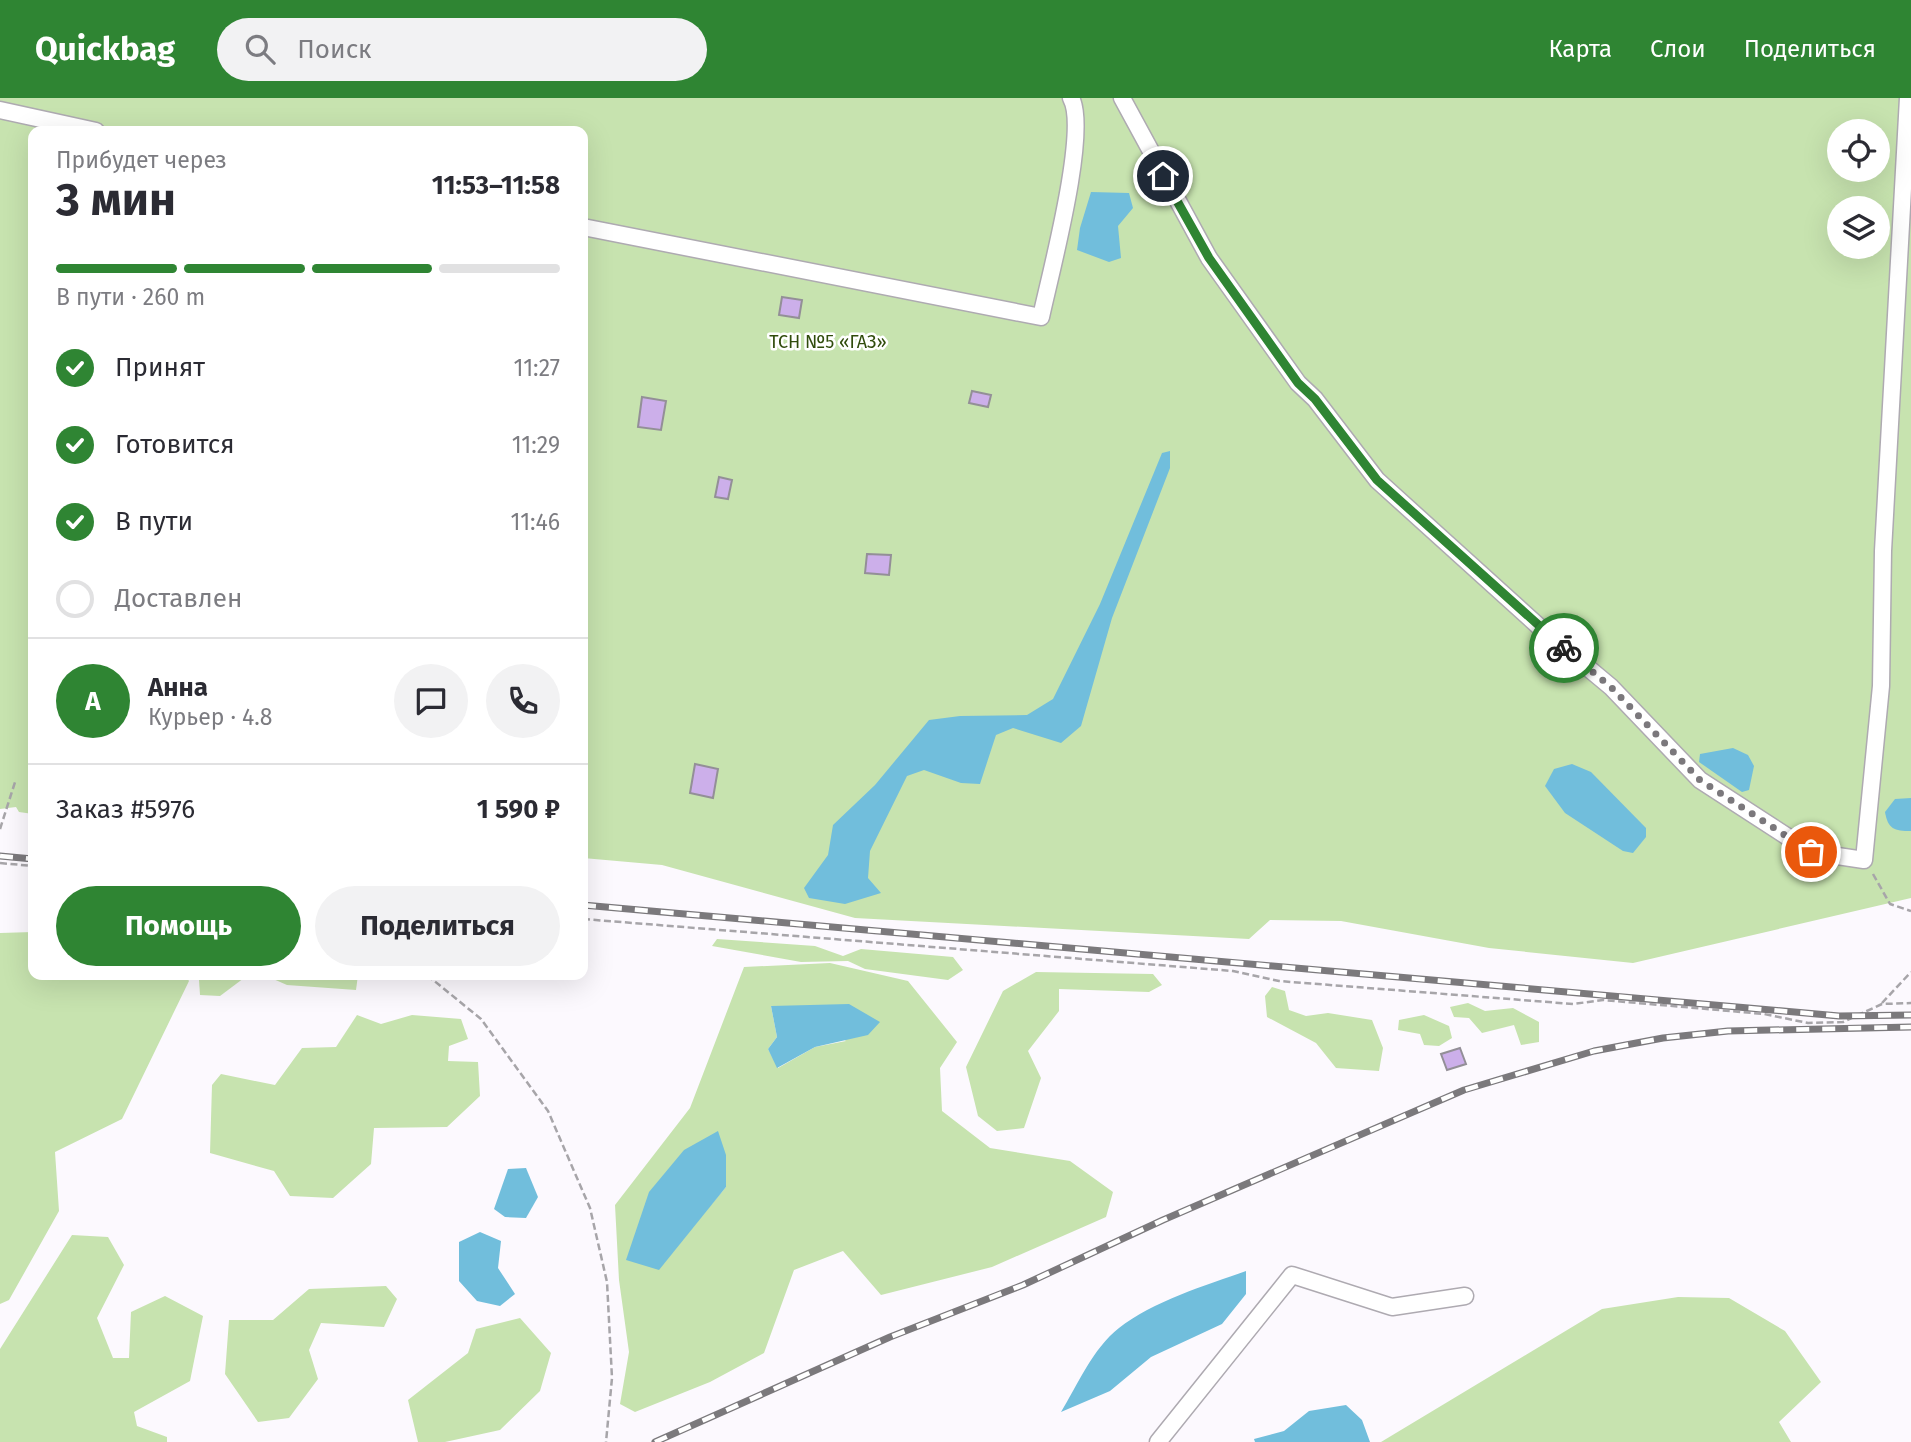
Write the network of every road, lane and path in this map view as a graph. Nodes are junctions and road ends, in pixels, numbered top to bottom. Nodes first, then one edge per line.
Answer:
1 (1071, 98) edge
2 (1122, 98) edge
3 (1908, 98) edge
4 (0, 110) edge
5 (73, 126) edge
6 (588, 228) edge
7 (16, 779) dead end
8 (0, 829) edge
9 (1864, 859) junction
10 (0, 863) edge
11 (28, 866) edge
12 (1911, 911) edge
13 (588, 919) edge
14 (1911, 972) edge
15 (433, 980) edge
16 (1911, 1003) edge
17 (1882, 1004) junction
18 (1465, 1296) dead end
19 (606, 1442) edge
20 (1158, 1442) edge

1 - 6 lane
2 - 9 lane
3 - 9 lane
4 - 5 lane
7 - 8 path
9 - 12 path
10 - 11 path
13 - 17 path
14 - 17 path
15 - 19 path
16 - 17 path
18 - 20 lane

